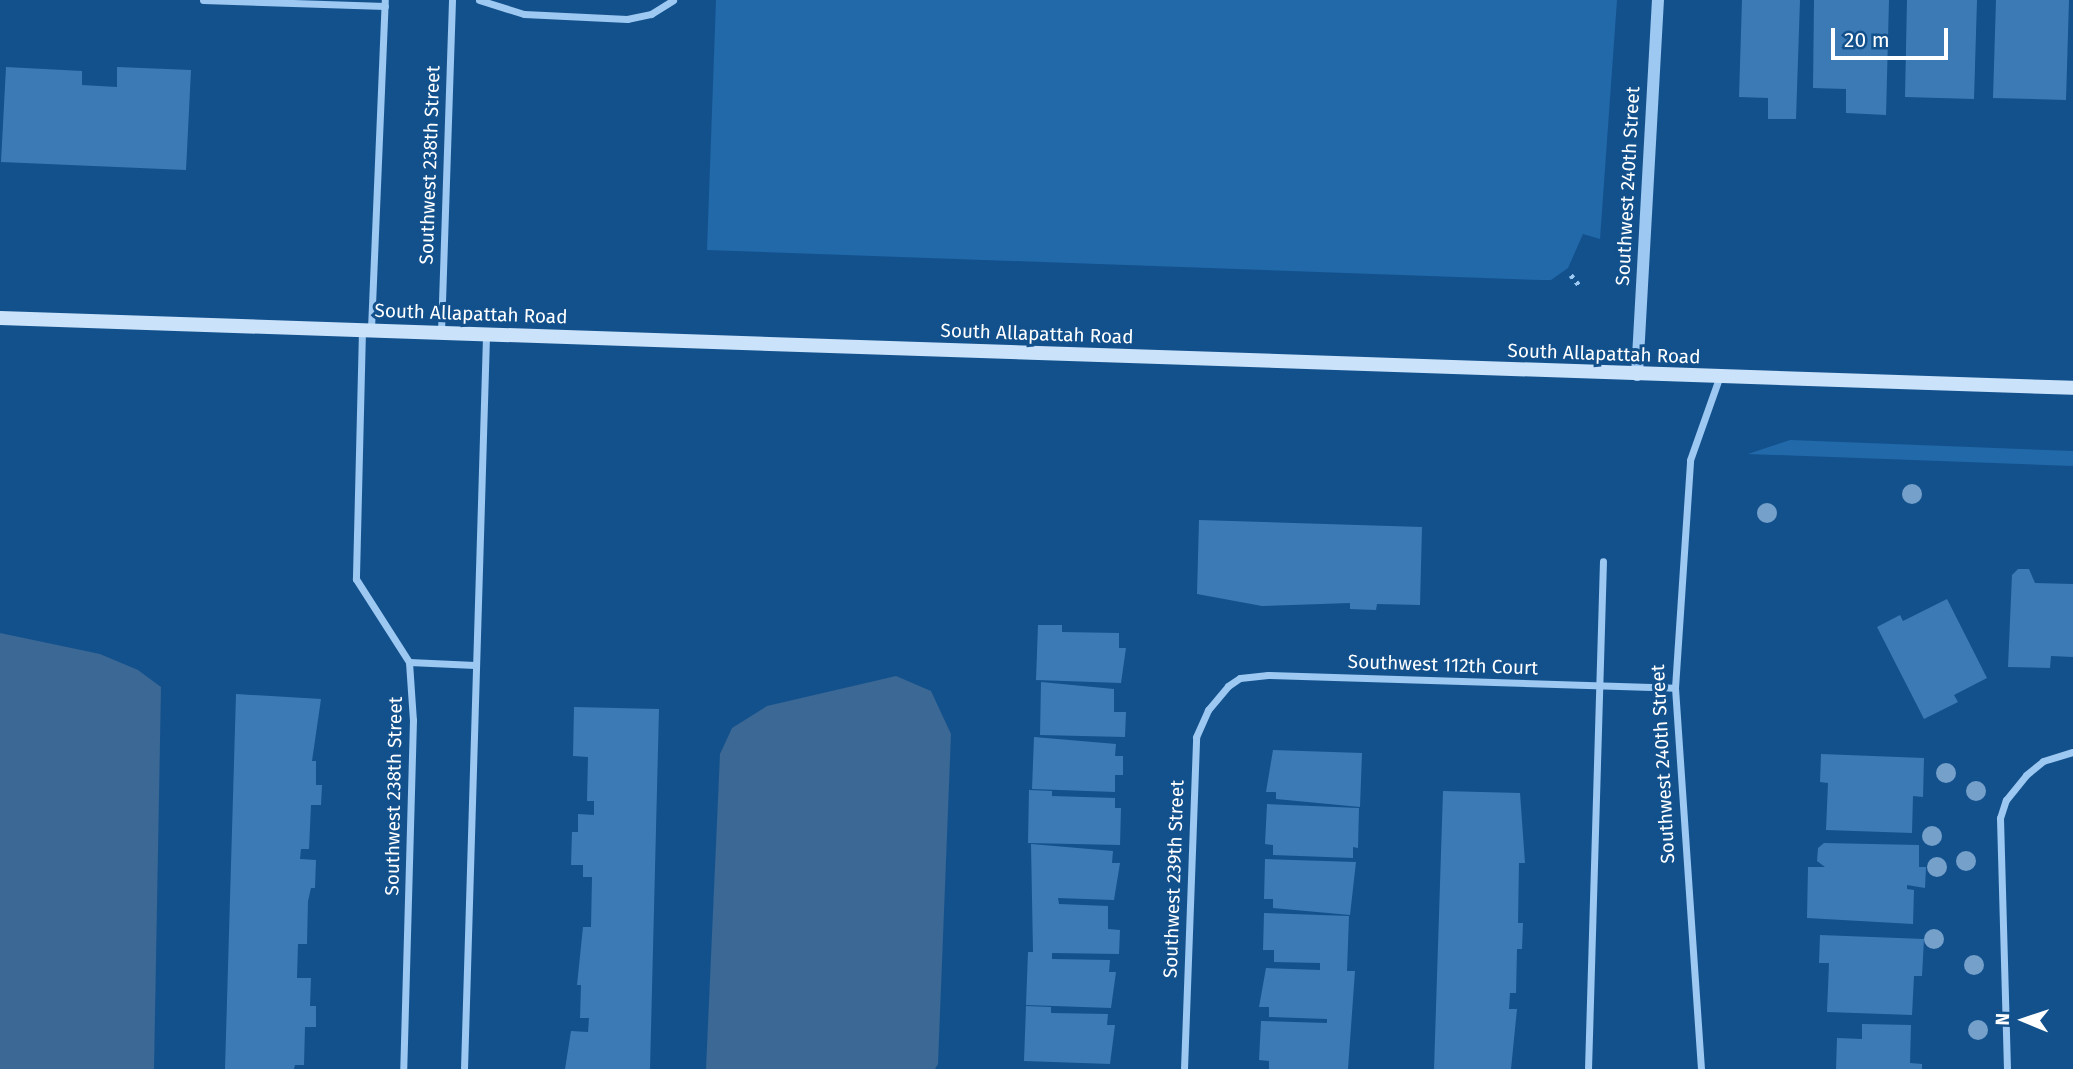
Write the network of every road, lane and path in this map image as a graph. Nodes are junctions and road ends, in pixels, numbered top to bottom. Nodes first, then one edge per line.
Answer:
1 (203, 0) edge
2 (452, 0) edge
3 (479, 0) edge
4 (673, 0) edge
5 (1658, 0) edge
6 (385, 3) edge
7 (1571, 275) dead end
8 (1579, 285) dead end
9 (0, 318) edge
10 (367, 329) junction
11 (441, 332) junction
12 (486, 333) junction
13 (1637, 375) junction
14 (1719, 378) junction
15 (2073, 388) edge
16 (1603, 561) dead end
17 (409, 663) junction
18 (475, 665) junction
19 (1600, 684) junction
20 (1675, 688) junction
21 (1218, 697) joint
22 (2073, 752) edge
23 (403, 1069) edge
24 (464, 1069) edge
25 (1184, 1069) edge
26 (1588, 1069) edge
27 (1701, 1069) edge
28 (2007, 1069) edge

1 - 6 street
2 - 11 street, Southwest 238th Street
3 - 4 street
5 - 13 street, Southwest 240th Street
6 - 10 street, Southwest 238th Street
7 - 8 path
9 - 10 main road, South Allapattah Road
10 - 11 main road, South Allapattah Road
10 - 17 street, Southwest 238th Street
11 - 12 main road, South Allapattah Road
12 - 13 main road, South Allapattah Road
12 - 18 street
13 - 14 main road, South Allapattah Road
14 - 15 main road, South Allapattah Road
14 - 20 street, Southwest 240th Street
16 - 19 street
17 - 18 street
17 - 23 street, Southwest 238th Street
18 - 24 street
19 - 20 street, Southwest 112th Court
19 - 21 street, Southwest 112th Court
19 - 26 street
20 - 27 street, Southwest 240th Street
21 - 25 street, Southwest 239th Street
22 - 28 street

